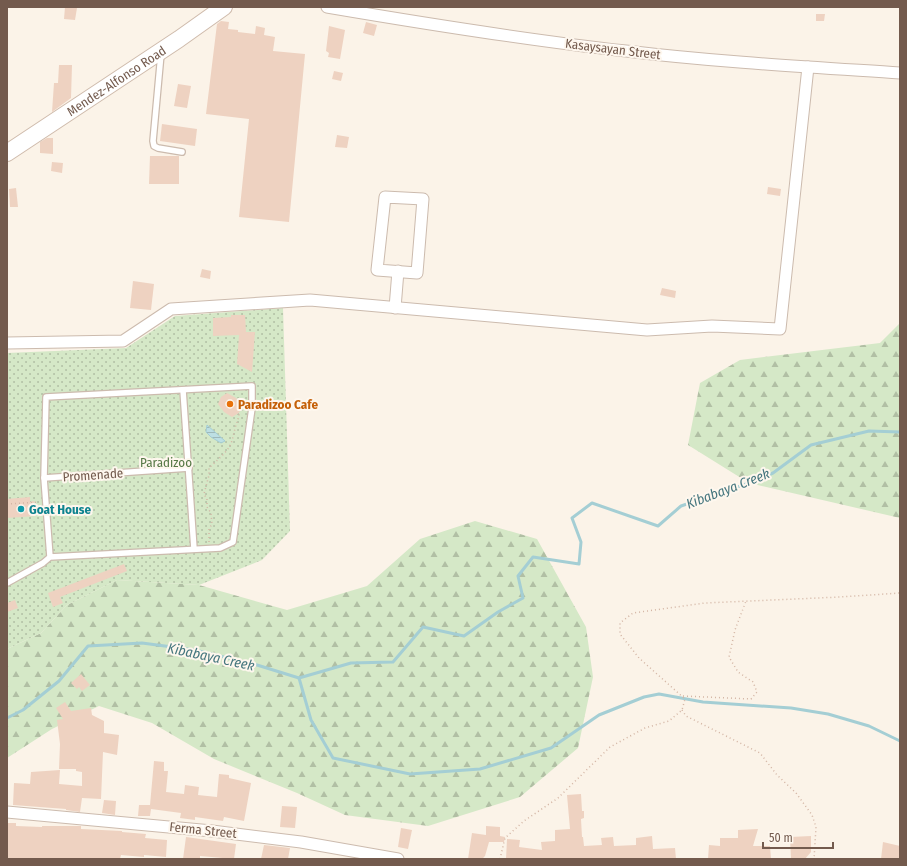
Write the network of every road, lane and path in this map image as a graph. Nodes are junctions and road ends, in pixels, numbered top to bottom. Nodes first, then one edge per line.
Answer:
1 (224, 7) edge
2 (327, 7) edge
3 (161, 51) junction
4 (808, 67) junction
5 (900, 72) edge
6 (182, 152) dead end
7 (7, 153) edge
8 (398, 271) junction
9 (395, 308) junction
10 (7, 343) edge
11 (183, 390) junction
12 (239, 413) dead end
13 (189, 468) junction
14 (44, 478) junction
15 (46, 501) junction
16 (7, 504) edge
17 (210, 548) junction
18 (194, 549) junction
19 (50, 557) junction
20 (7, 583) edge
21 (900, 593) edge
22 (746, 601) junction
23 (683, 696) junction
24 (682, 710) junction
25 (7, 812) edge
26 (398, 859) edge
27 (500, 859) edge
28 (814, 859) edge

1 - 3 main road, Mendez-Alfonso Road
2 - 4 street, Kasaysayan Street
3 - 6 lane
3 - 7 main road, Mendez-Alfonso Road
4 - 5 street, Kasaysayan Street
4 - 9 street
8 - 8 street
8 - 9 street
9 - 10 street
11 - 13 lane
11 - 14 lane
11 - 17 lane
12 - 17 path
13 - 14 lane, Promenade
13 - 18 lane
14 - 15 lane
15 - 16 path
15 - 19 lane
17 - 18 lane
18 - 19 lane
19 - 20 lane
21 - 22 path
22 - 23 path
22 - 23 path
23 - 24 path
24 - 27 path
24 - 28 path
25 - 26 street, Ferma Street

